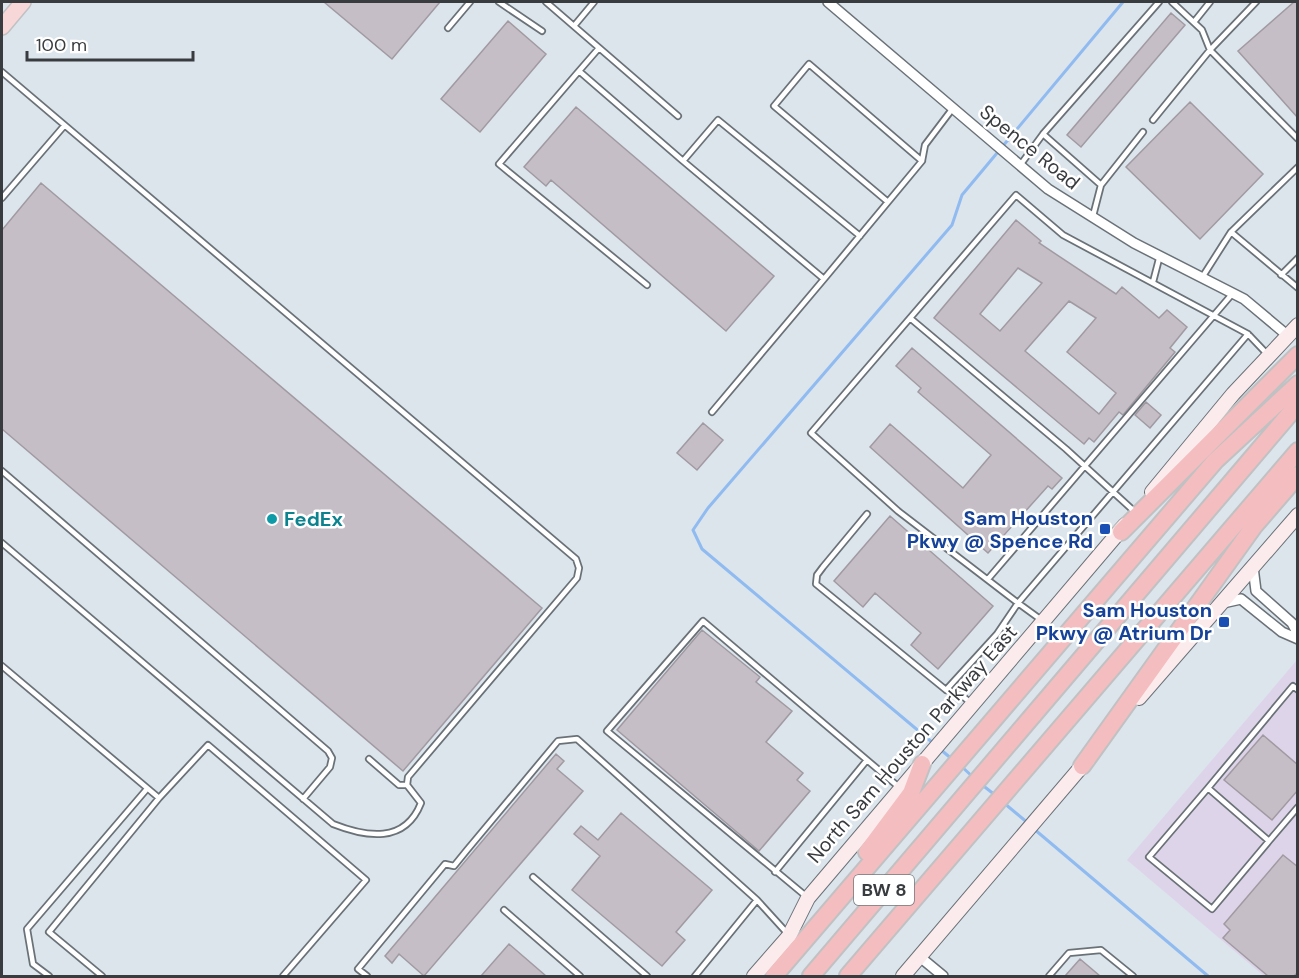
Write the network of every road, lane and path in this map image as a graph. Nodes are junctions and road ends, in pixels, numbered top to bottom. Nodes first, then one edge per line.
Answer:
1 (23, 2) edge
2 (470, 2) edge
3 (499, 2) edge
4 (546, 2) edge
5 (594, 2) edge
6 (828, 2) edge
7 (1159, 2) edge
8 (1172, 2) edge
9 (1210, 2) edge
10 (1256, 2) edge
11 (1194, 22) junction
12 (574, 26) junction
13 (2, 27) edge
14 (448, 28) dead end
15 (542, 31) dead end
16 (599, 48) junction
17 (1210, 50) junction
18 (579, 71) junction
19 (2, 72) edge
20 (954, 108) junction
21 (678, 116) dead end
22 (1153, 120) dead end
23 (64, 126) junction
24 (1143, 132) dead end
25 (1043, 134) junction
26 (1298, 139) edge
27 (683, 161) junction
28 (922, 161) junction
29 (1021, 164) junction
30 (1298, 167) edge
31 (1101, 185) junction
32 (2, 198) edge
33 (888, 202) junction
34 (1092, 218) junction
35 (1231, 232) junction
36 (860, 236) junction
37 (1160, 255) junction
38 (1298, 258) edge
39 (1281, 275) junction
40 (1203, 276) junction
41 (824, 279) junction
42 (1153, 282) junction
43 (646, 285) dead end
44 (1298, 288) edge
45 (1233, 293) junction
46 (1214, 316) junction
47 (910, 318) junction
48 (1292, 330) edge
49 (1248, 334) junction
50 (1268, 355) junction
51 (1298, 355) edge
52 (1298, 384) edge
53 (1298, 404) edge
54 (711, 412) dead end
55 (1298, 451) edge
56 (1082, 467) junction
57 (2, 471) edge
58 (1298, 475) edge
59 (1111, 492) junction
60 (1135, 512) junction
61 (867, 514) dead end
62 (1298, 515) edge
63 (1121, 532) junction
64 (2, 543) edge
65 (1253, 564) junction
66 (988, 579) junction
67 (1018, 603) junction
68 (1218, 605) junction
69 (1045, 622) junction
70 (1298, 634) edge
71 (1298, 639) edge
72 (2, 666) edge
73 (1298, 681) edge
74 (1295, 688) edge
75 (946, 690) junction
76 (972, 704) junction
77 (369, 759) dead end
78 (867, 760) junction
79 (922, 765) junction
80 (1082, 766) junction
81 (407, 785) junction
82 (900, 788) junction
83 (1208, 788) junction
84 (146, 789) junction
85 (159, 798) junction
86 (303, 799) junction
87 (1298, 807) edge
88 (1269, 841) junction
89 (775, 872) junction
90 (532, 877) dead end
91 (808, 898) junction
92 (757, 900) junction
93 (504, 910) dead end
94 (789, 936) junction
95 (920, 957) junction
96 (96, 971) junction
97 (49, 976) edge
98 (91, 976) edge
99 (102, 976) edge
100 (283, 976) edge
101 (367, 976) edge
102 (580, 976) edge
103 (647, 976) edge
104 (695, 976) edge
105 (754, 976) edge
106 (773, 976) edge
107 (811, 976) edge
108 (848, 976) edge
109 (903, 976) edge
110 (943, 976) edge
111 (1049, 976) edge
112 (1132, 976) edge

1 - 13 main road
2 - 14 lane
3 - 15 lane
4 - 12 lane
5 - 12 lane
6 - 20 street, Spence Road
7 - 25 lane
8 - 11 lane
9 - 11 lane
10 - 17 lane
11 - 17 lane
12 - 16 lane
16 - 18 lane
16 - 21 lane
17 - 22 lane
17 - 26 lane
18 - 27 lane
18 - 43 lane
19 - 23 lane
20 - 28 lane
20 - 29 street, Spence Road
23 - 32 lane
23 - 81 lane
24 - 31 lane
25 - 29 lane
25 - 31 lane
27 - 36 lane
27 - 41 lane
28 - 33 lane
28 - 33 lane
29 - 34 street, Spence Road
30 - 35 lane
31 - 34 lane
33 - 36 lane
34 - 37 street, Spence Road
35 - 39 lane
35 - 40 lane
36 - 41 lane
37 - 40 street, Spence Road
37 - 42 lane
38 - 39 lane
39 - 44 lane
40 - 45 street, Spence Road
41 - 54 lane
42 - 46 lane
42 - 47 lane
45 - 46 lane
45 - 48 street, Spence Road
46 - 49 lane
46 - 56 lane
47 - 56 lane
47 - 66 lane
48 - 50 main road, North Sam Houston Parkway East
49 - 50 lane
49 - 59 lane
50 - 60 main road, North Sam Houston Parkway East
51 - 63 highway
52 - 106 highway
53 - 107 highway, BW 8
55 - 108 highway, BW 8
56 - 59 lane
56 - 66 lane
57 - 86 lane
58 - 80 highway
59 - 60 lane
59 - 67 lane
60 - 63 main road, North Sam Houston Parkway East
61 - 75 lane
62 - 65 main road
63 - 69 main road, North Sam Houston Parkway East
64 - 86 lane
65 - 68 main road
65 - 70 street
66 - 67 lane
67 - 69 lane
67 - 75 lane
68 - 71 street
68 - 80 main road
69 - 76 main road, North Sam Houston Parkway East
72 - 84 lane
73 - 74 lane
74 - 83 lane
75 - 76 lane
76 - 79 main road, North Sam Houston Parkway East
77 - 81 lane
78 - 82 lane
78 - 89 lane
78 - 89 lane
79 - 82 main road, North Sam Houston Parkway East
79 - 106 highway
80 - 95 main road
81 - 86 lane
82 - 91 main road, North Sam Houston Parkway East
83 - 88 lane
83 - 88 lane
84 - 85 lane
84 - 97 lane
85 - 96 lane
85 - 100 lane
87 - 88 lane
89 - 91 lane
90 - 103 lane
91 - 94 main road, North Sam Houston Parkway East
92 - 94 lane
92 - 101 lane
92 - 104 lane
93 - 102 lane
94 - 105 main road, North Sam Houston Parkway East
95 - 109 main road
95 - 110 street
96 - 98 lane
96 - 99 lane
111 - 112 lane

